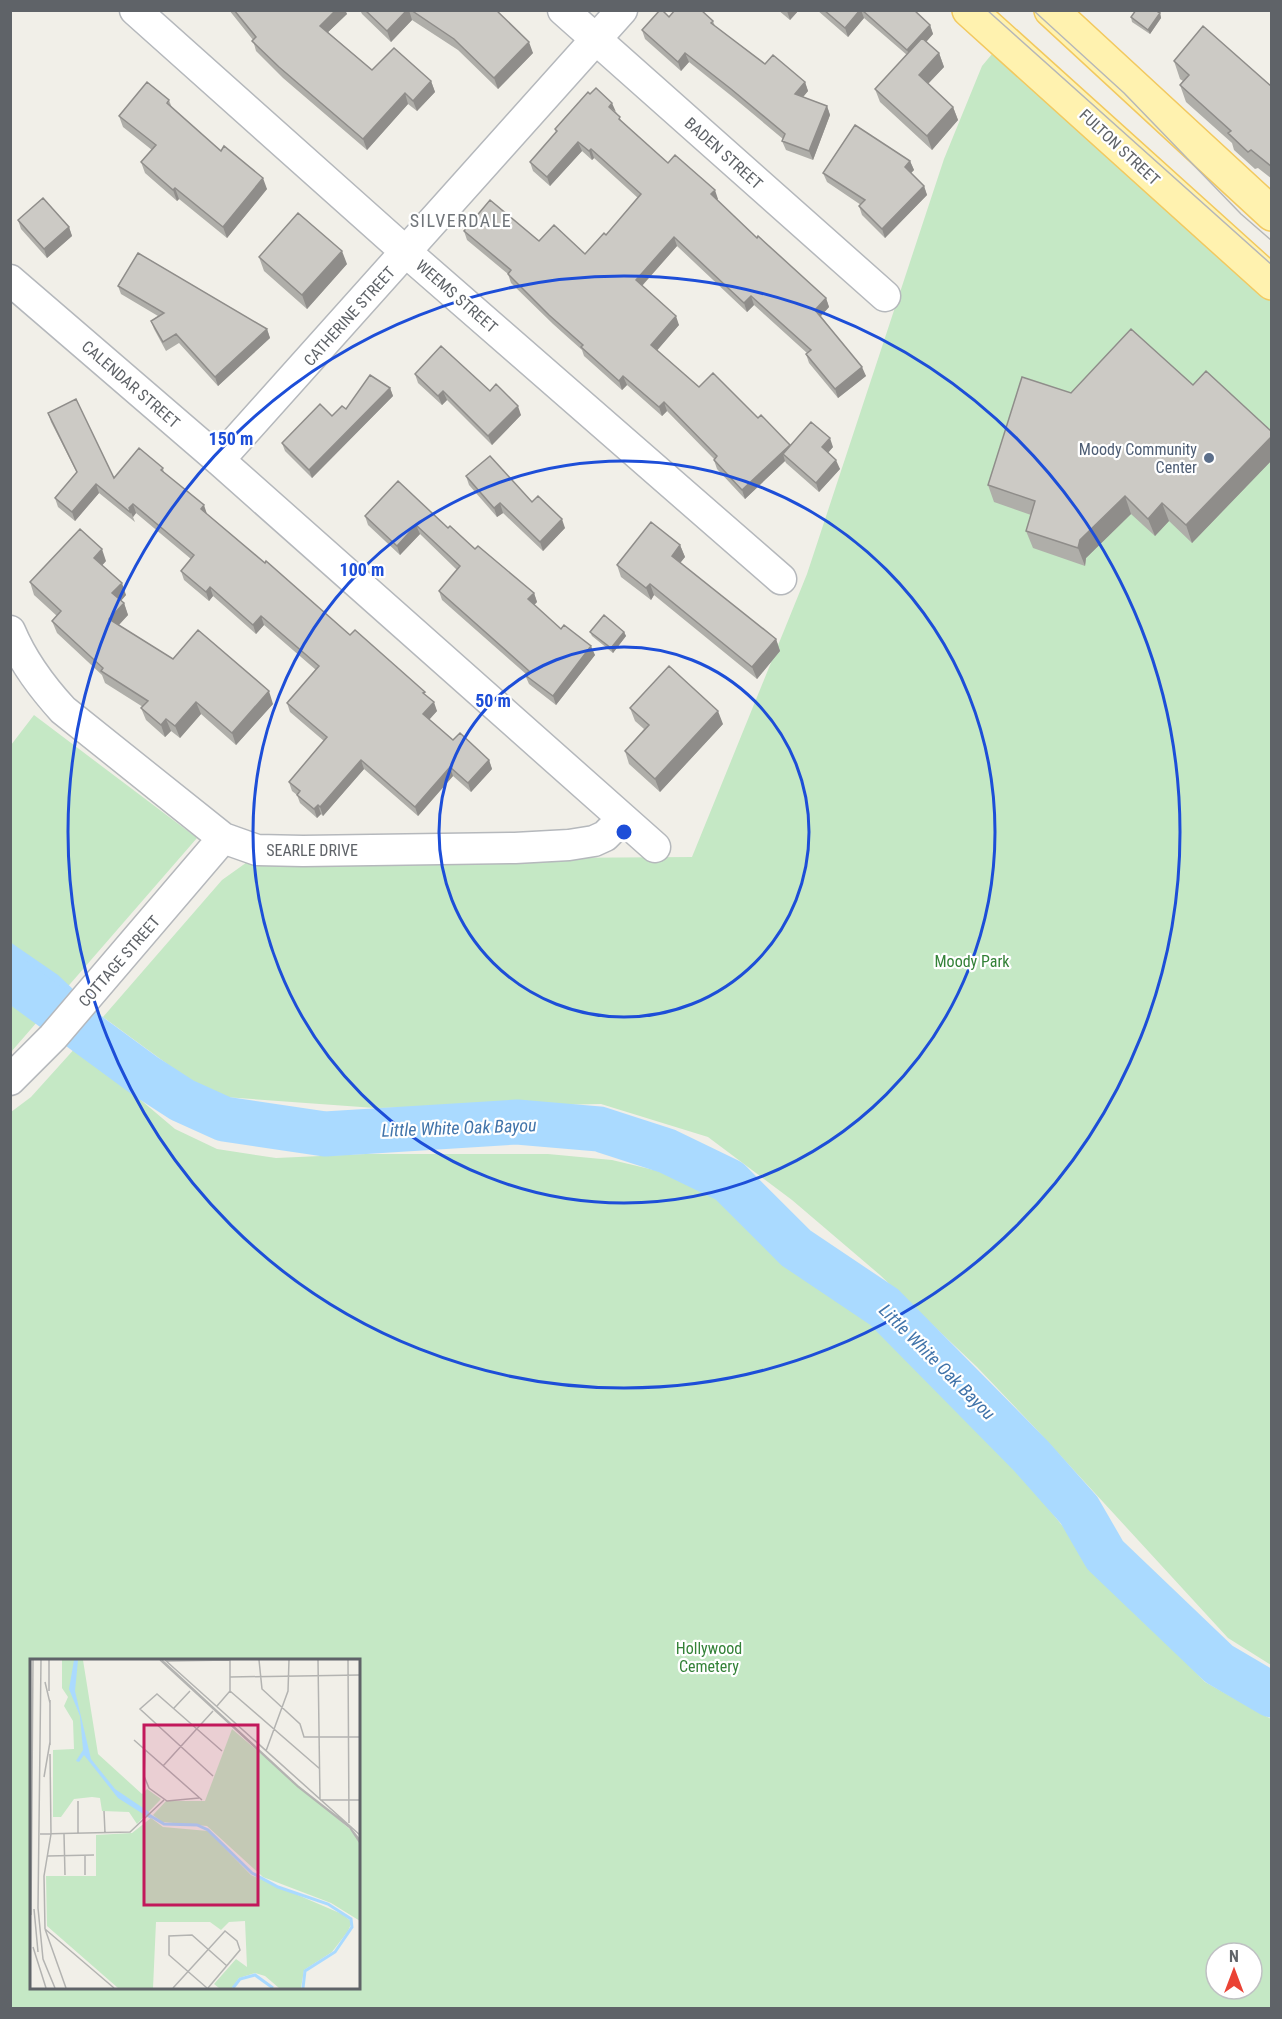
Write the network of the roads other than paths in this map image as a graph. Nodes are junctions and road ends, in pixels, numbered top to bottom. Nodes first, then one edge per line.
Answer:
1 (135, 10) edge
2 (563, 10) edge
3 (622, 10) edge
4 (969, 10) edge
5 (1051, 10) edge
6 (596, 40) junction
7 (1272, 214) edge
8 (406, 252) junction
9 (1272, 283) edge
10 (13, 294) edge
11 (885, 296) dead end
12 (219, 460) junction
13 (782, 579) dead end
14 (10, 631) edge
15 (622, 819) junction
16 (223, 838) junction
17 (655, 848) dead end
18 (10, 1080) edge

1 - 8 street, WEEMS STREET
2 - 6 street, BADEN STREET
3 - 6 street, CATHERINE STREET
4 - 9 main road, FULTON STREET
5 - 7 main road
6 - 8 street, CATHERINE STREET
6 - 11 street, BADEN STREET
8 - 12 street, CATHERINE STREET
8 - 13 street, WEEMS STREET
10 - 12 street, CALENDAR STREET
12 - 15 street, CALENDAR STREET
14 - 16 street, SEARLE DRIVE
15 - 16 street, SEARLE DRIVE
15 - 17 street, CALENDAR STREET
16 - 18 street, COTTAGE STREET

